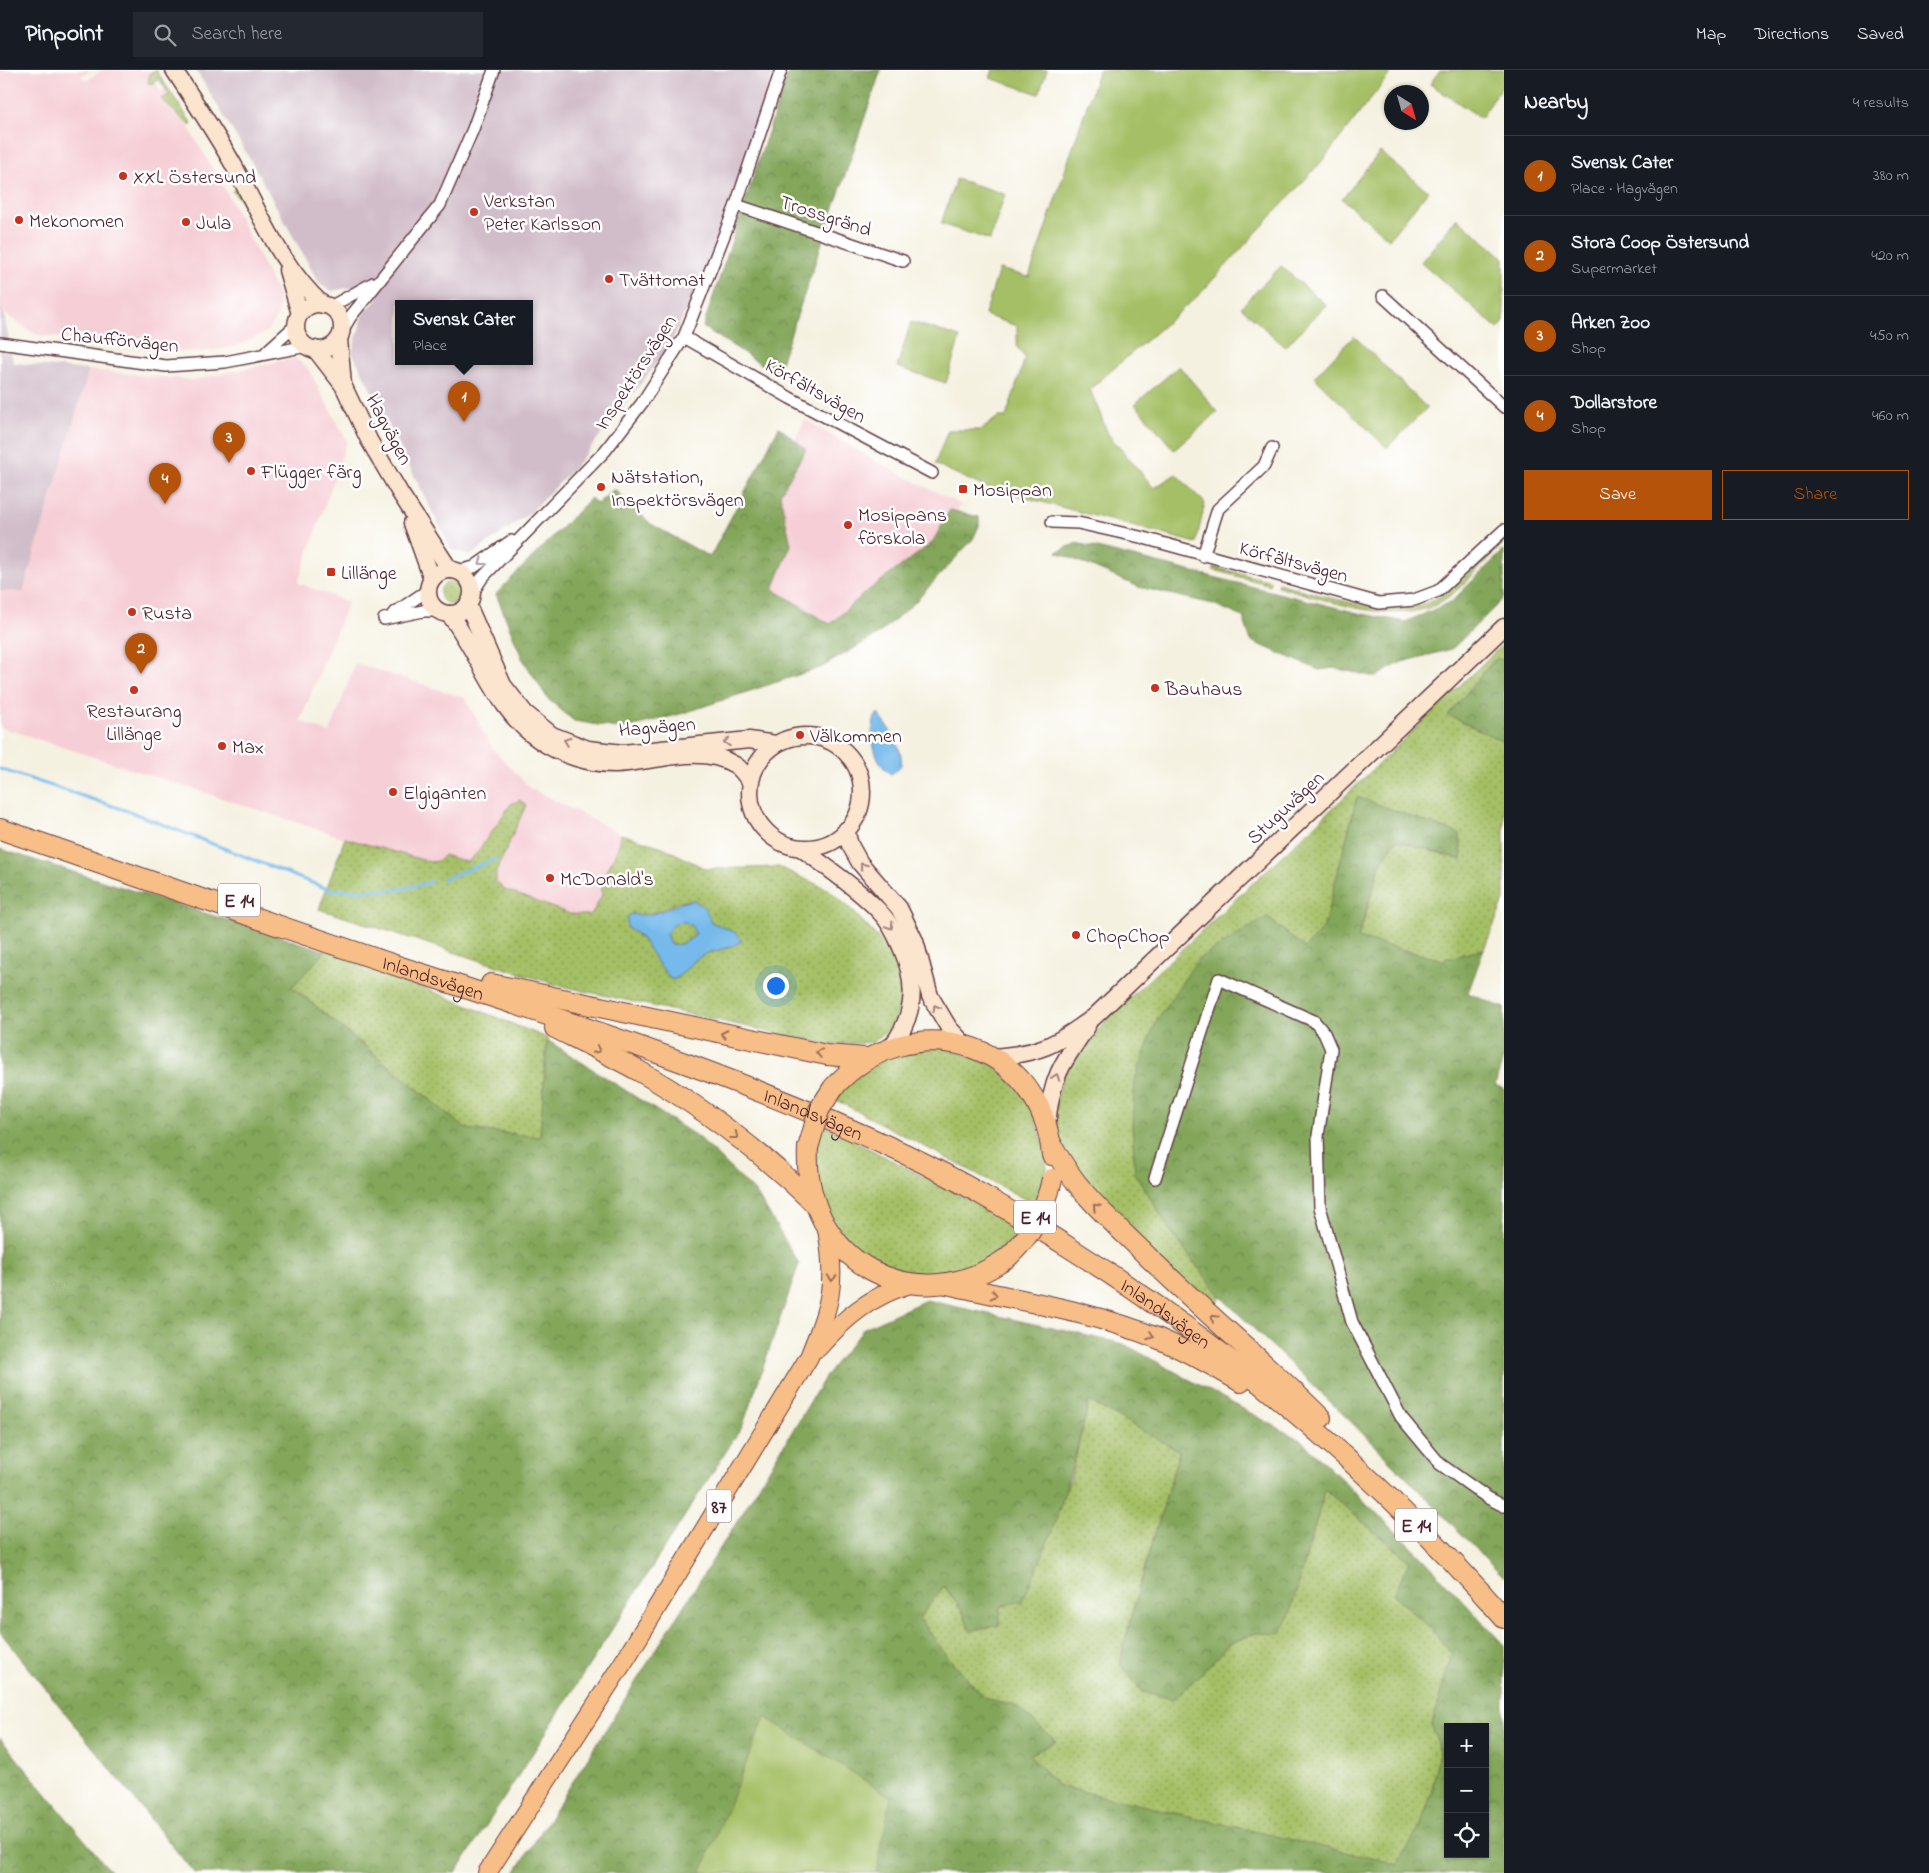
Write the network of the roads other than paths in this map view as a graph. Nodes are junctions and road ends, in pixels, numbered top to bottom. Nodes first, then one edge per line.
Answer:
1 (174, 70) edge
2 (494, 70) edge
3 (781, 70) edge
4 (736, 205) junction
5 (285, 260) junction
6 (904, 261) dead end
7 (381, 278) junction
8 (1383, 296) dead end
9 (327, 306) junction
10 (298, 320) junction
11 (340, 335) junction
12 (684, 337) junction
13 (0, 343) edge
14 (311, 348) junction
15 (266, 352) junction
16 (343, 385) junction
17 (1504, 407) edge
18 (1272, 448) dead end
19 (932, 473) dead end
20 (400, 493) junction
21 (1052, 522) dead end
22 (531, 528) junction
23 (1504, 530) edge
24 (1203, 556) junction
25 (454, 570) junction
26 (430, 584) junction
27 (471, 598) junction
28 (444, 612) junction
29 (1504, 627) edge
30 (776, 744) junction
31 (750, 782) junction
32 (0, 820) edge
33 (0, 829) edge
34 (846, 830) junction
35 (801, 848) junction
36 (468, 983) junction
37 (1094, 1017) junction
38 (966, 1046) junction
39 (891, 1047) junction
40 (992, 1057) junction
41 (866, 1058) junction
42 (1049, 1134) junction
43 (1155, 1178) dead end
44 (815, 1204) junction
45 (827, 1229) junction
46 (910, 1284) junction
47 (947, 1284) junction
48 (809, 1358) junction
49 (1324, 1437) junction
50 (1351, 1448) junction
51 (1504, 1506) edge
52 (1504, 1598) edge
53 (1504, 1618) edge
54 (487, 1873) edge

1 - 5 street
2 - 7 street
3 - 4 street, Inspektörsvägen
4 - 6 street, Trossgränd
4 - 12 street, Inspektörsvägen
5 - 9 street
5 - 10 street
7 - 9 street
7 - 11 street
8 - 17 street
9 - 10 street
9 - 11 street
10 - 14 street
10 - 15 street, Chaufförvägen
11 - 14 street
11 - 16 street, Hagvägen
12 - 19 street, Körfältsvägen
12 - 22 street, Inspektörsvägen
13 - 15 street, Chaufförvägen
14 - 15 street, Chaufförvägen
14 - 16 street, Hagvägen
16 - 20 street, Hagvägen
18 - 24 street
20 - 25 street, Hagvägen
20 - 26 street, Hagvägen
21 - 24 street, Körfältsvägen
22 -> 25 street, Inspektörsvägen
22 - 27 street, Inspektörsvägen
23 - 24 street, Körfältsvägen
25 - 26 street
25 - 27 street
26 - 28 street
26 - 28 street
27 - 28 street
30 -> 27 street, Hagvägen
28 - 31 street, Hagvägen
29 - 37 street, Stuguvägen
30 - 31 street
30 - 34 street
31 - 35 street
32 - 36 highway, Inlandsvägen / E 14
33 - 36 highway, Inlandsvägen / E 14
34 - 35 street
38 -> 34 street
35 -> 39 street
41 -> 36 highway
36 -> 44 highway
36 - 49 highway, Inlandsvägen / E 14
36 - 50 highway, Inlandsvägen / E 14
37 - 40 street, Stuguvägen
42 -> 37 street, Stuguvägen
38 - 39 highway
38 - 40 highway
39 - 41 highway
40 - 42 highway
41 - 44 highway, bridge
42 - 47 highway, bridge
50 -> 42 highway
43 - 51 street
44 - 45 highway
45 - 46 highway
45 -> 48 main road
46 - 47 highway
46 - 48 main road
47 -> 49 highway
48 - 54 main road, 87
49 - 53 highway, Inlandsvägen / E 14
50 - 52 highway, Inlandsvägen / E 14

